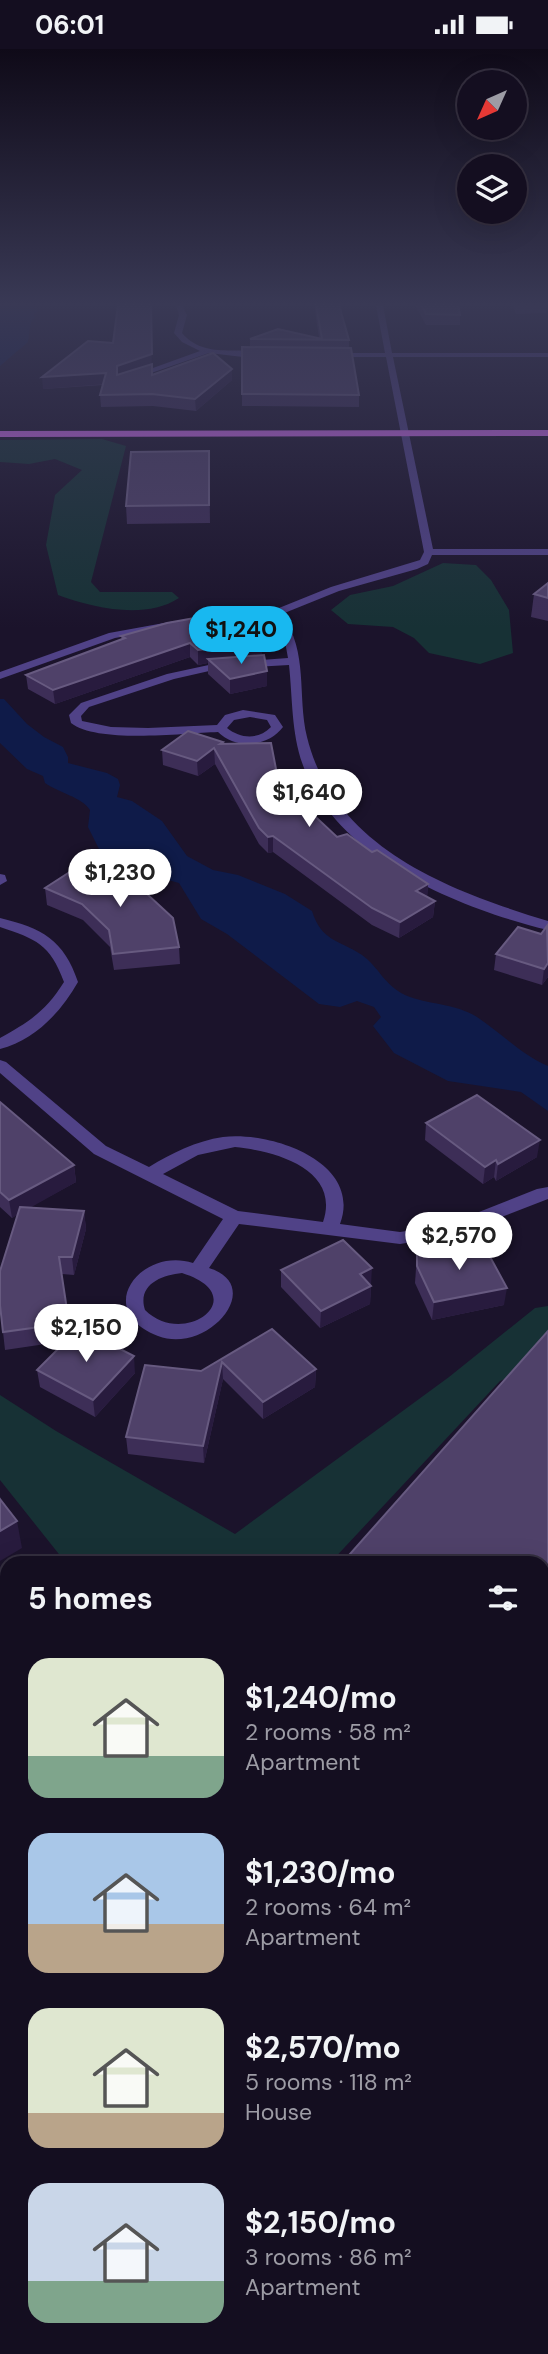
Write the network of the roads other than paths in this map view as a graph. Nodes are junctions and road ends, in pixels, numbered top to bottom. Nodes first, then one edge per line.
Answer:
1 (400, 413) edge
2 (404, 433) junction
3 (548, 433) edge
4 (0, 434) edge
5 (429, 552) junction
6 (548, 552) edge
7 (276, 613) junction
8 (220, 617) edge
9 (193, 621) edge
10 (292, 661) junction
11 (0, 676) edge
12 (300, 726) junction
13 (277, 727) junction
14 (221, 728) junction
15 (0, 922) edge
16 (548, 926) edge
17 (0, 1044) edge
18 (0, 1065) edge
19 (149, 1175) junction
20 (548, 1193) edge
21 (234, 1217) junction
22 (330, 1227) junction
23 (198, 1269) junction

1 - 2 street
2 - 3 main road
2 - 4 main road
2 - 5 street
5 - 6 street
5 - 7 street
7 - 8 street
7 - 10 street
9 - 11 street
10 - 12 street
10 - 14 street
12 - 13 street
12 - 16 street
13 - 14 street
13 - 14 street
15 - 17 street
18 - 19 street
19 - 21 street
19 - 22 street
20 - 22 street
21 - 22 street
21 - 23 street
23 - 23 street

